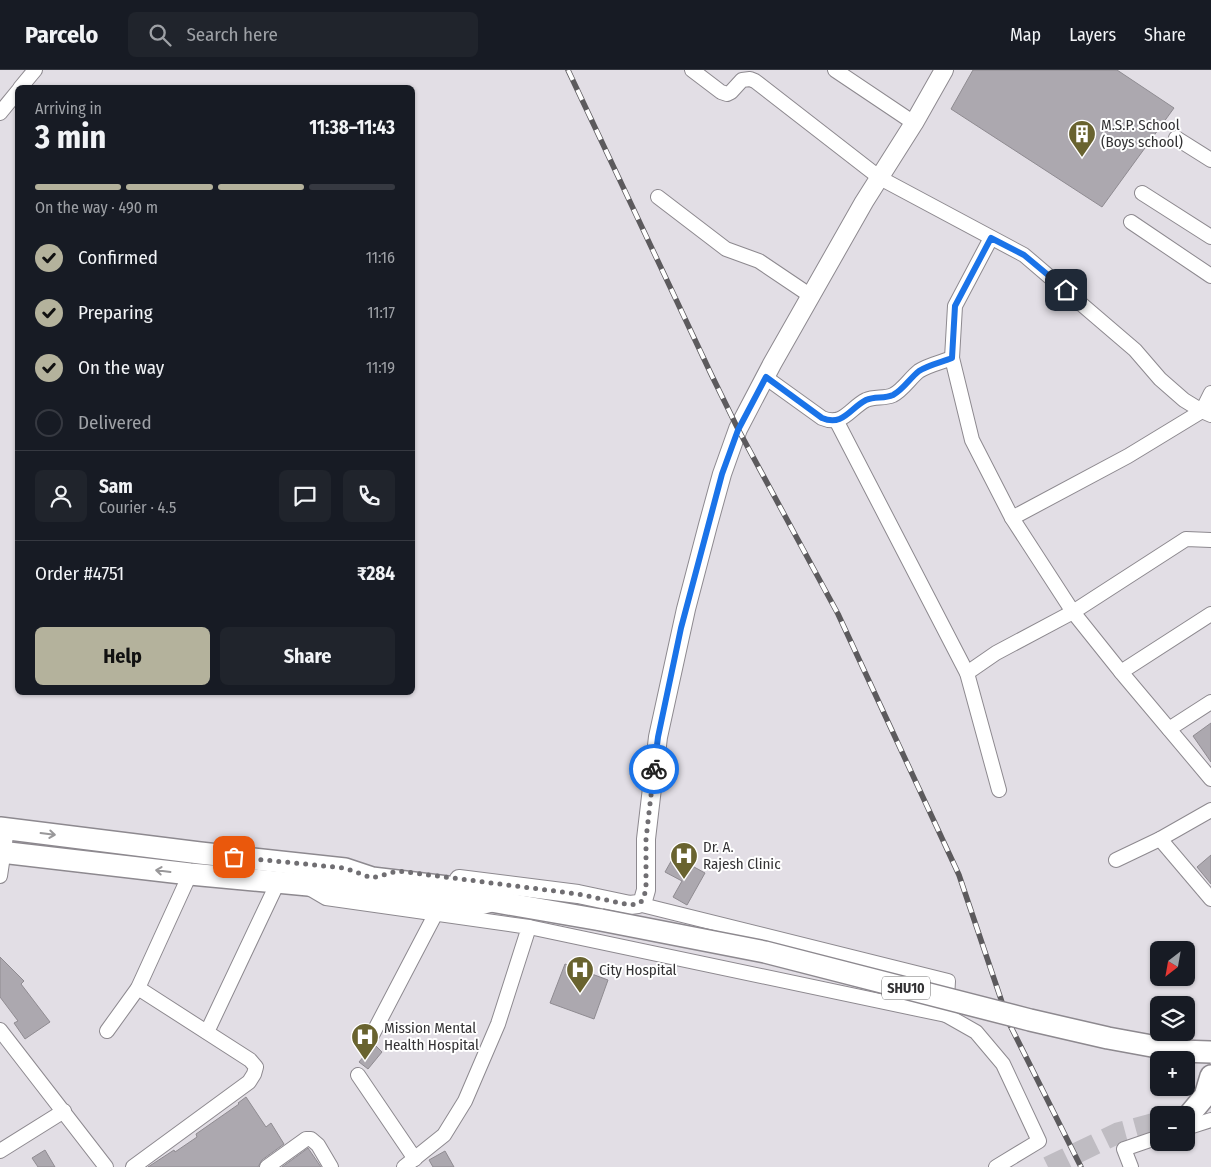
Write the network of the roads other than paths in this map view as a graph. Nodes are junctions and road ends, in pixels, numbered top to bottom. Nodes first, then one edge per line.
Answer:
1 (692, 70) edge
2 (835, 70) edge
3 (939, 72) edge
4 (15, 95) edge
5 (0, 113) edge
6 (914, 123) junction
7 (1176, 138) dead end
8 (1211, 160) edge
9 (880, 178) junction
10 (1142, 193) dead end
11 (658, 197) dead end
12 (1131, 222) dead end
13 (1211, 237) edge
14 (991, 238) junction
15 (1211, 276) edge
16 (811, 296) junction
17 (952, 358) junction
18 (766, 377) junction
19 (1211, 393) edge
20 (1206, 413) edge
21 (836, 420) junction
22 (1012, 518) junction
23 (1211, 540) edge
24 (1073, 612) junction
25 (1211, 614) edge
26 (1121, 672) junction
27 (967, 673) junction
28 (1211, 702) edge
29 (1169, 730) junction
30 (1211, 779) edge
31 (999, 790) dead end
32 (1211, 810) edge
33 (4, 828) edge
34 (1160, 839) junction
35 (2, 852) edge
36 (1116, 860) dead end
37 (190, 874) junction
38 (0, 876) edge
39 (372, 878) junction
40 (278, 882) junction
41 (302, 884) junction
42 (1211, 900) edge
43 (491, 901) junction
44 (638, 904) junction
45 (436, 913) junction
46 (529, 927) junction
47 (760, 934) junction
48 (755, 975) junction
49 (138, 988) junction
50 (946, 1015) junction
51 (0, 1030) edge
52 (107, 1031) dead end
53 (207, 1032) junction
54 (369, 1041) dead end
55 (1211, 1052) edge
56 (358, 1075) dead end
57 (1211, 1076) edge
58 (1211, 1109) edge
59 (64, 1111) junction
60 (1211, 1120) edge
61 (1195, 1125) edge
62 (1150, 1140) edge
63 (0, 1151) edge
64 (410, 1163) edge
65 (106, 1167) edge
66 (133, 1167) edge
67 (267, 1167) edge
68 (331, 1167) edge
69 (996, 1167) edge
70 (1131, 1167) edge

1 - 9 street
2 - 6 street
3 - 6 street
4 - 5 street
6 - 9 street
7 - 8 street
9 - 14 street
9 - 16 street
10 - 13 street
11 - 16 street
12 - 15 street
14 - 17 street
14 - 20 street
16 - 18 street
17 - 21 street
17 - 22 street
18 - 21 street
18 - 44 street
19 - 20 street
20 - 22 street
21 - 27 street
22 - 24 street
23 - 24 street
24 - 26 street
24 - 27 street
25 - 26 street
26 - 29 street
27 - 31 street
28 - 29 street
29 - 30 street
32 - 34 street
33 - 35 street
33 -> 39 main road, SHU10
34 - 36 street
34 - 42 street
37 -> 35 main road, SHU10
35 - 38 street
37 - 40 main road, SHU10
37 - 49 street
39 - 43 main road, SHU10
39 - 44 street
40 - 41 main road, SHU10
40 - 53 street
41 - 43 main road, SHU10
41 - 45 street
43 - 55 main road, SHU10, bridge
44 - 47 street
45 - 46 street
45 - 54 street
46 - 48 street
46 - 64 street
47 - 48 street
47 - 50 street
48 - 50 street
49 - 52 street
49 - 53 street
50 - 69 street
51 - 59 street
53 - 66 street
56 - 64 street
57 - 58 main road
59 - 63 street
59 - 65 street
60 - 61 street
62 - 70 street
67 - 68 street

